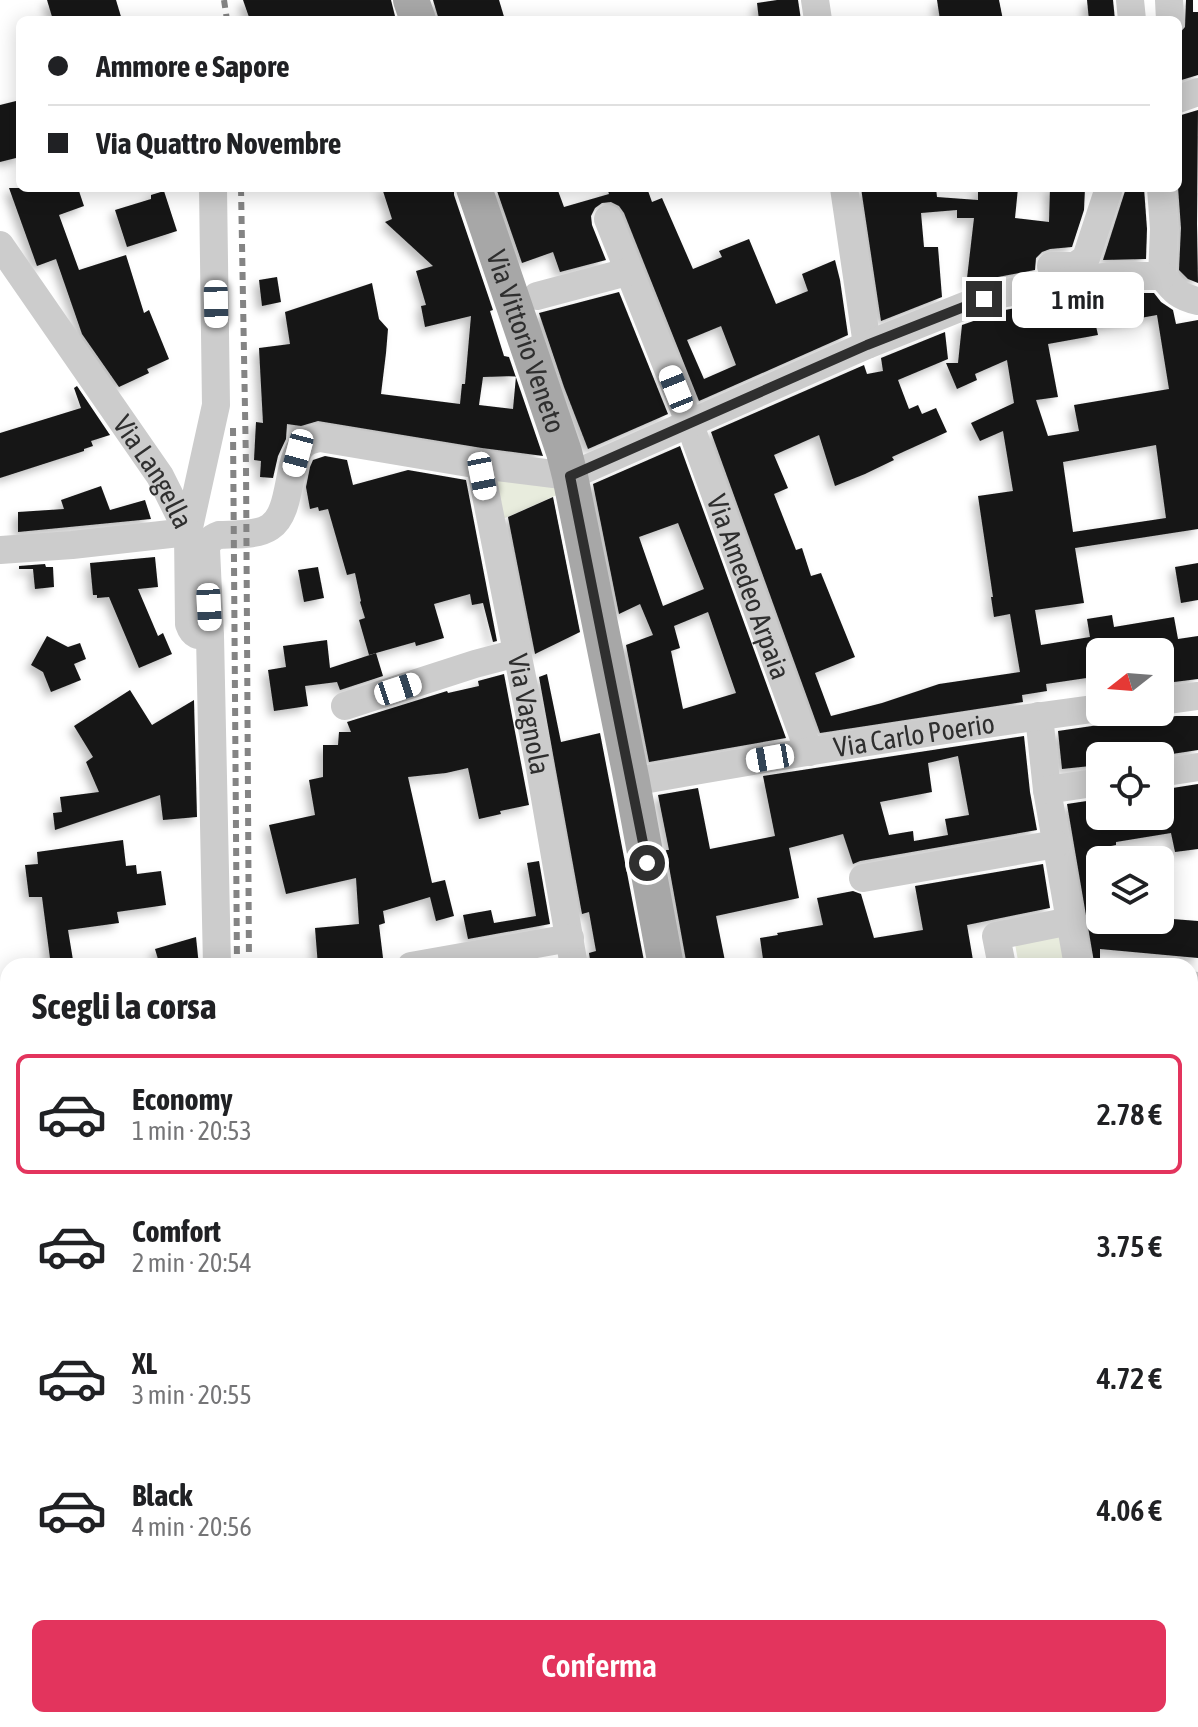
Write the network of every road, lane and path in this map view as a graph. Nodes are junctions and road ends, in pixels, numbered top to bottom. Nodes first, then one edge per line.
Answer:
1 (213, 192) edge
2 (475, 192) edge
3 (845, 192) edge
4 (1108, 192) edge
5 (1161, 192) edge
6 (608, 219) dead end
7 (0, 245) edge
8 (1039, 266) dead end
9 (627, 272) junction
10 (1162, 276) junction
11 (537, 296) dead end
12 (1198, 301) edge
13 (867, 345) junction
14 (689, 424) junction
15 (485, 471) junction
16 (564, 485) junction
17 (188, 532) junction
18 (0, 550) edge
19 (210, 636) junction
20 (517, 653) junction
21 (1198, 696) edge
22 (1174, 699) edge
23 (345, 706) dead end
24 (1086, 710) edge
25 (1039, 716) junction
26 (809, 752) junction
27 (1198, 767) edge
28 (1174, 771) edge
29 (632, 782) junction
30 (1086, 784) edge
31 (1047, 790) junction
32 (1056, 844) junction
33 (863, 878) dead end
34 (1070, 921) junction
35 (572, 952) edge
36 (217, 958) edge
37 (503, 958) edge
38 (665, 958) edge
39 (1000, 958) edge
40 (1077, 958) edge

1 - 17 street, Via Langella
2 - 16 main road, Via Vittorio Veneto
3 - 13 street
4 - 8 street
5 - 10 street
6 - 9 street, Via Amedeo Arpaia
7 - 17 street, Via Langella
9 - 11 street
9 - 14 street, Via Amedeo Arpaia
10 - 12 street
10 - 13 street
13 - 14 street
14 - 16 street
14 - 26 street, Via Amedeo Arpaia
15 - 16 street
15 - 19 street
15 - 20 street, Via Vagnola
16 - 29 main road, Via Vittorio Veneto
17 - 18 street
17 - 19 street
19 - 36 street
20 - 23 street
20 - 35 street, Via Vagnola
21 - 22 street
24 - 25 street, Via Carlo Poerio
25 - 26 street, Via Carlo Poerio
25 - 31 street
26 - 29 street, Via Carlo Poerio
27 - 28 street
29 - 38 main road, Via Vittorio Veneto
30 - 31 street
31 - 32 street
32 - 33 street
32 - 34 street
34 - 39 street
34 - 40 street
35 - 37 street

